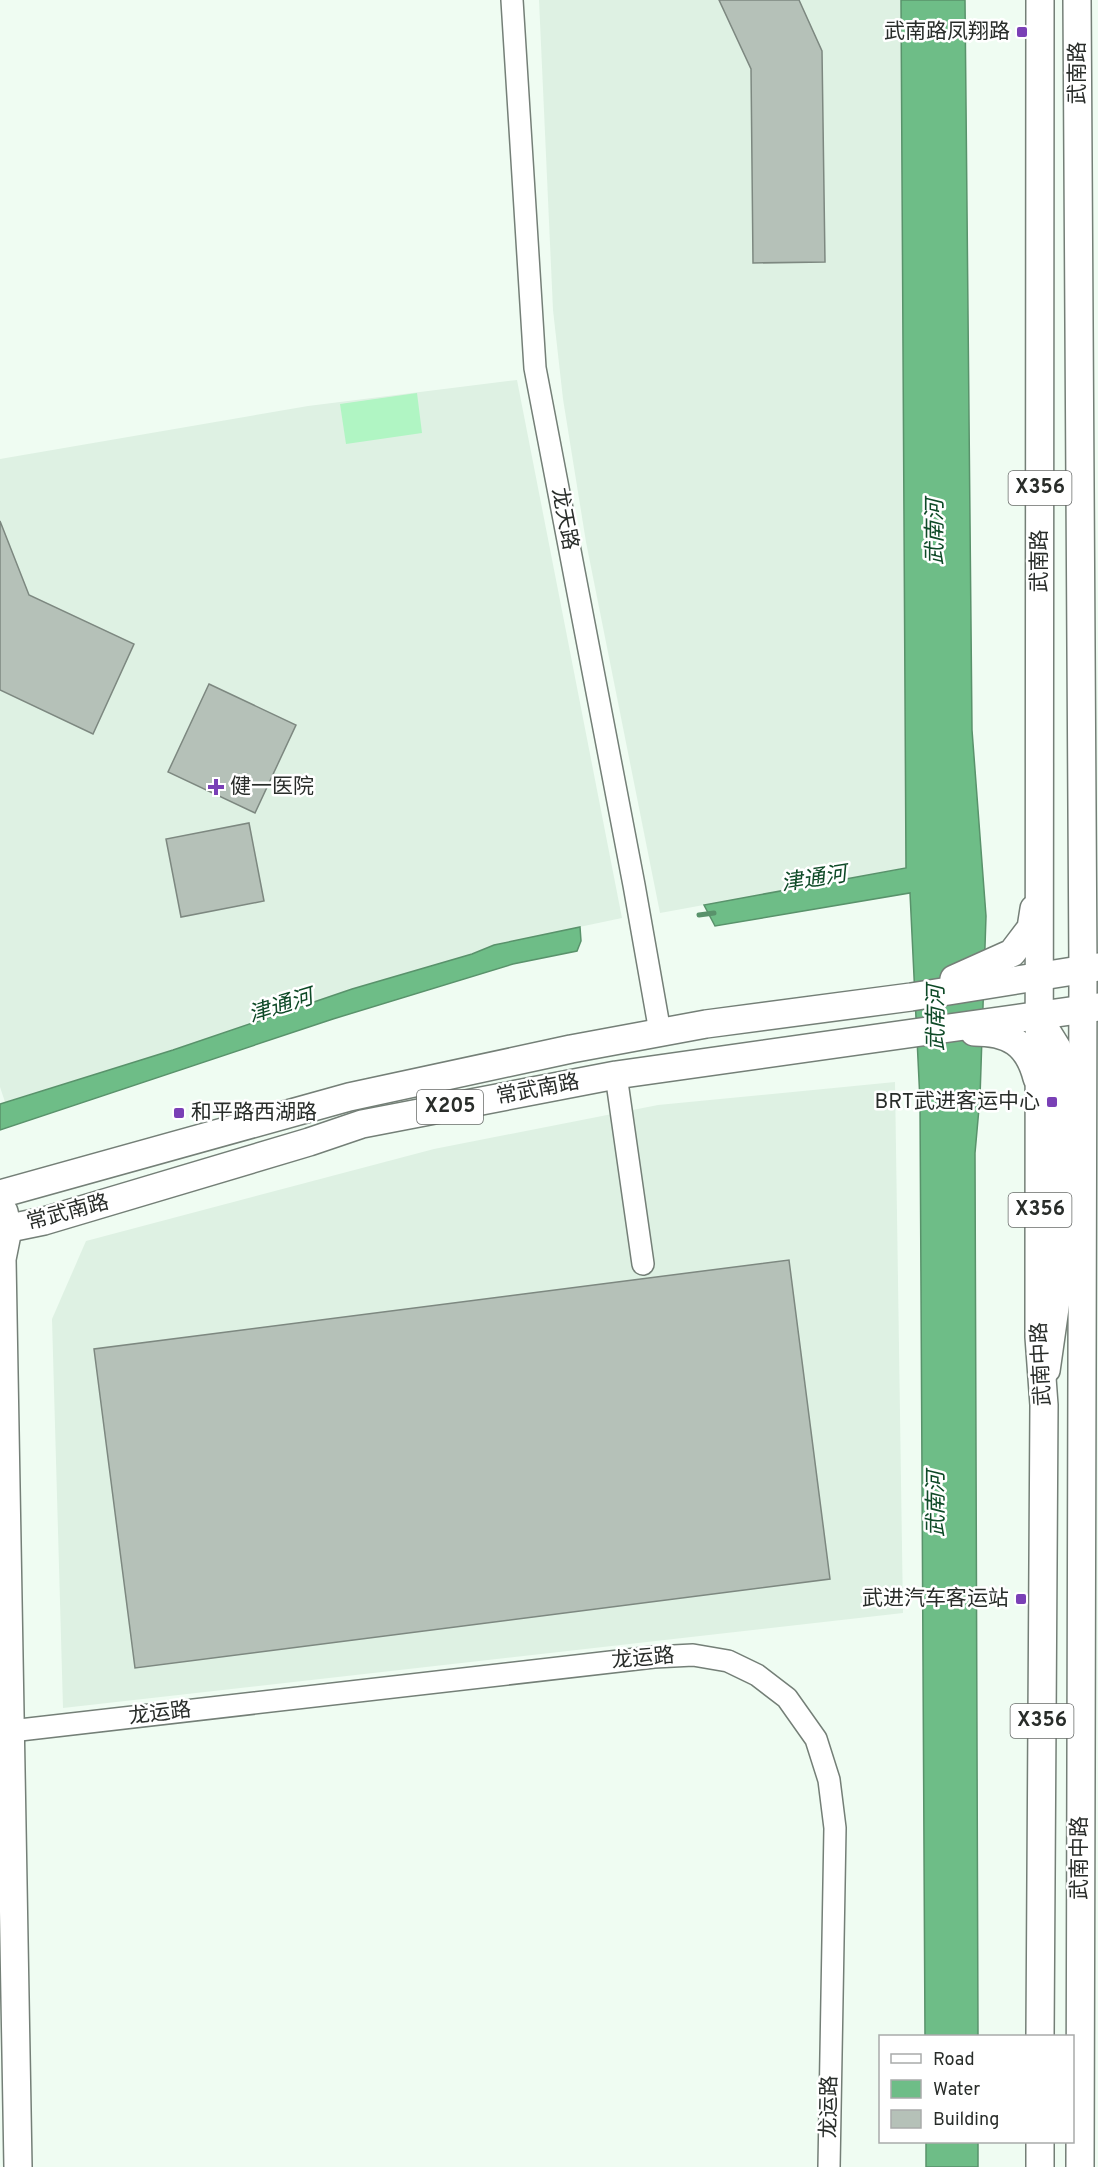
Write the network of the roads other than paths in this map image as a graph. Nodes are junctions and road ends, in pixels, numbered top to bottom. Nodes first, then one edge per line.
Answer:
1 (512, 0) edge
2 (1040, 0) edge
3 (1077, 0) edge
4 (1040, 860) junction
5 (1082, 879) junction
6 (1098, 905) edge
7 (1091, 968) edge
8 (993, 974) junction
9 (1040, 977) junction
10 (1093, 1008) edge
11 (1040, 1015) junction
12 (993, 1027) junction
13 (660, 1032) junction
14 (616, 1075) junction
15 (1098, 1083) edge
16 (1040, 1092) junction
17 (1082, 1152) junction
18 (0, 1193) edge
19 (4, 1229) edge
20 (643, 1264) dead end
21 (1044, 1405) junction
22 (1090, 1420) edge
23 (1089, 1629) edge
24 (1089, 1675) edge
25 (11, 1731) junction
26 (1089, 2018) edge
27 (1040, 2035) edge
28 (1089, 2078) edge
29 (1040, 2143) edge
30 (18, 2167) edge
31 (829, 2167) edge
32 (1040, 2167) edge
33 (1080, 2167) edge

1 - 13 street, 龙天路
2 - 4 main road, 武南路 / X356
3 - 5 main road, 武南路 / X356
4 - 8 main road
4 - 9 main road, 武南路 / X356
5 - 6 street
5 - 7 main road, 武南路 / X356
7 - 9 main road, X205
7 - 10 main road, 武南路 / X356
8 - 9 main road, X205
8 - 13 main road, 常武南路 / X205
9 - 11 main road, 武南路 / X356
10 - 11 main road, X205
10 - 17 main road, 武南中路 / X356
11 - 12 main road, X205
11 - 16 main road, 武南中路 / X356
11 - 21 street
12 - 14 main road, 常武南路 / X205
12 - 16 main road
13 - 18 main road, 常武南路 / X205
14 - 19 main road, 常武南路 / X205
14 - 20 street
15 - 17 main road
16 - 21 main road, 武南中路 / X356
17 - 22 main road, 武南中路 / X356
18 - 19 main road
19 - 25 main road
21 - 27 main road, 武南中路 / X356
22 - 23 main road, 武南中路 / X356
23 - 24 main road, 武南中路 / X356
24 - 26 main road, 武南中路 / X356
25 - 30 main road
25 - 31 street, 龙运路
26 - 28 main road, 武南中路 / X356
28 - 33 main road, 武南中路 / X356
29 - 32 main road

